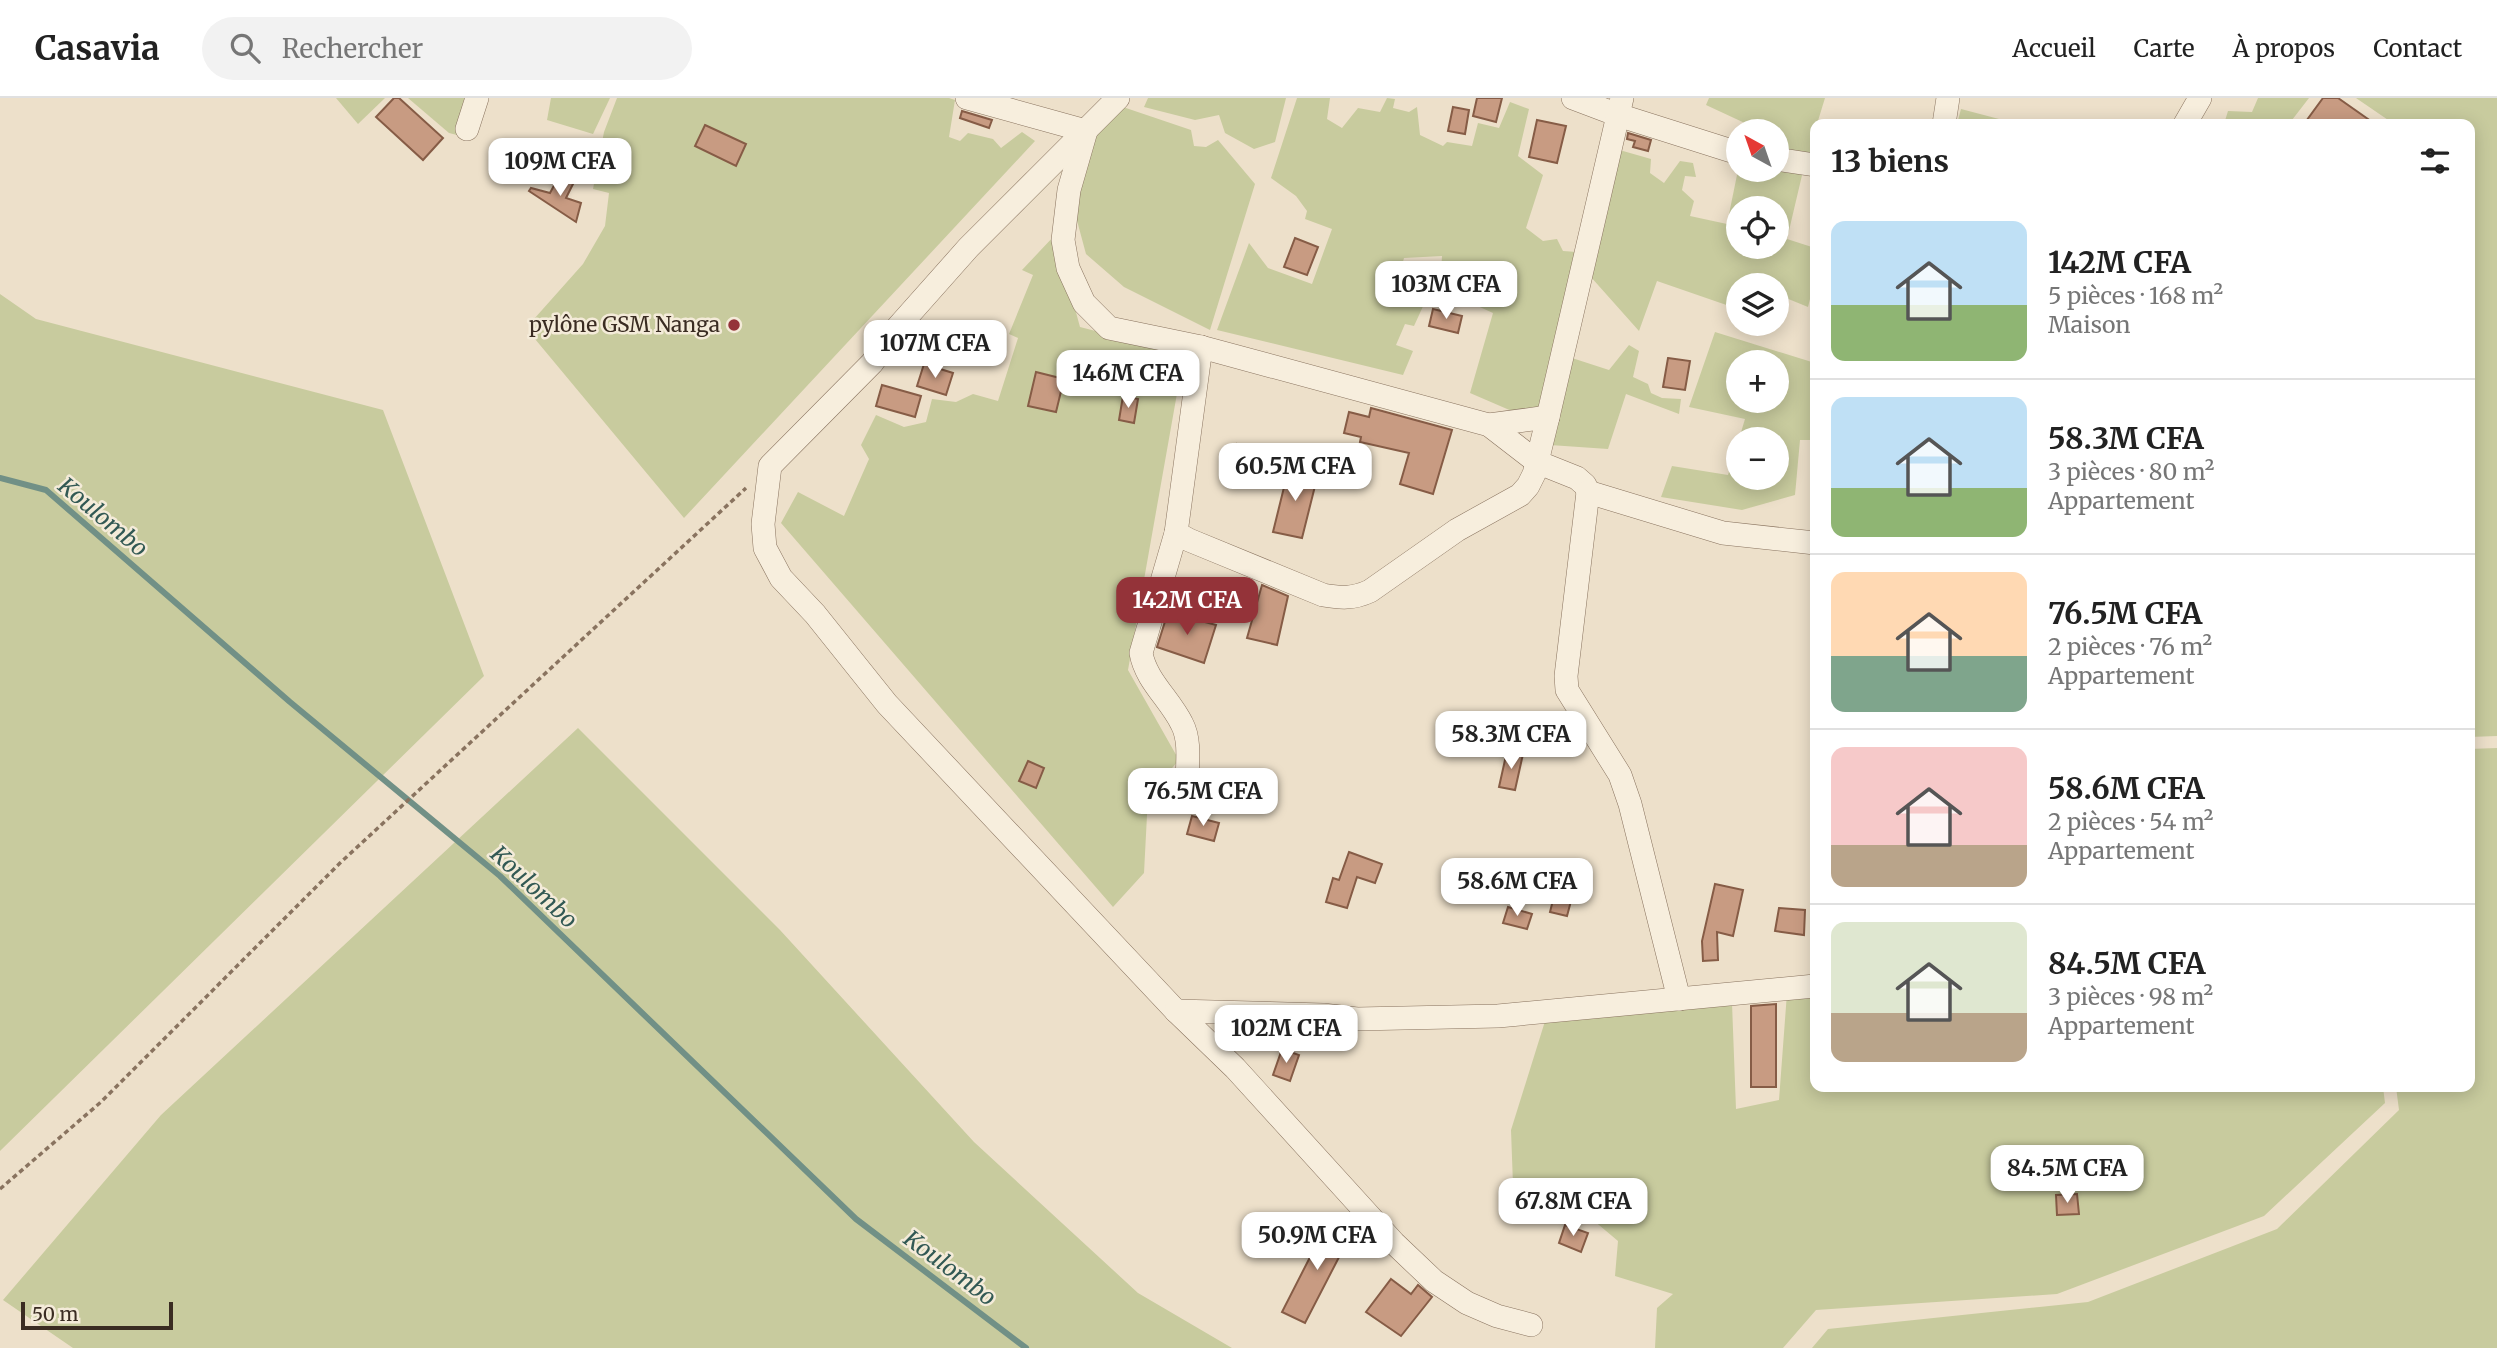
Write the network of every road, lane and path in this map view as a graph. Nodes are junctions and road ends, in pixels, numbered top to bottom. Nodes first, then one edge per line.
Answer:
1 (477, 98) edge
2 (967, 98) edge
3 (1118, 98) edge
4 (1573, 98) edge
5 (1948, 98) edge
6 (2200, 98) edge
7 (1620, 107) edge
8 (1945, 119) edge
9 (2188, 119) edge
10 (467, 129) dead end
11 (1086, 131) junction
12 (1726, 148) edge
13 (1789, 161) edge
14 (1810, 164) edge
15 (1200, 348) junction
16 (1548, 417) junction
17 (1489, 425) junction
18 (1537, 462) junction
19 (770, 466) junction
20 (1588, 492) junction
21 (1176, 533) junction
22 (1810, 542) edge
23 (1187, 784) dead end
24 (1810, 986) edge
25 (1679, 999) junction
26 (1175, 1011) junction
27 (0, 1189) edge
28 (1531, 1325) dead end

1 - 10 street
2 - 11 street
3 - 11 street
4 - 7 street
5 - 8 street
6 - 9 street
7 - 12 street
7 - 16 street
11 - 15 street
11 - 19 street
13 - 14 street
15 - 17 street
15 - 21 street
16 - 17 street
16 - 18 street
17 - 18 street
18 - 20 street
18 - 21 street
19 - 26 street
19 - 27 path
20 - 22 street
20 - 25 street
21 - 23 street
24 - 25 street
25 - 26 street
26 - 28 street

